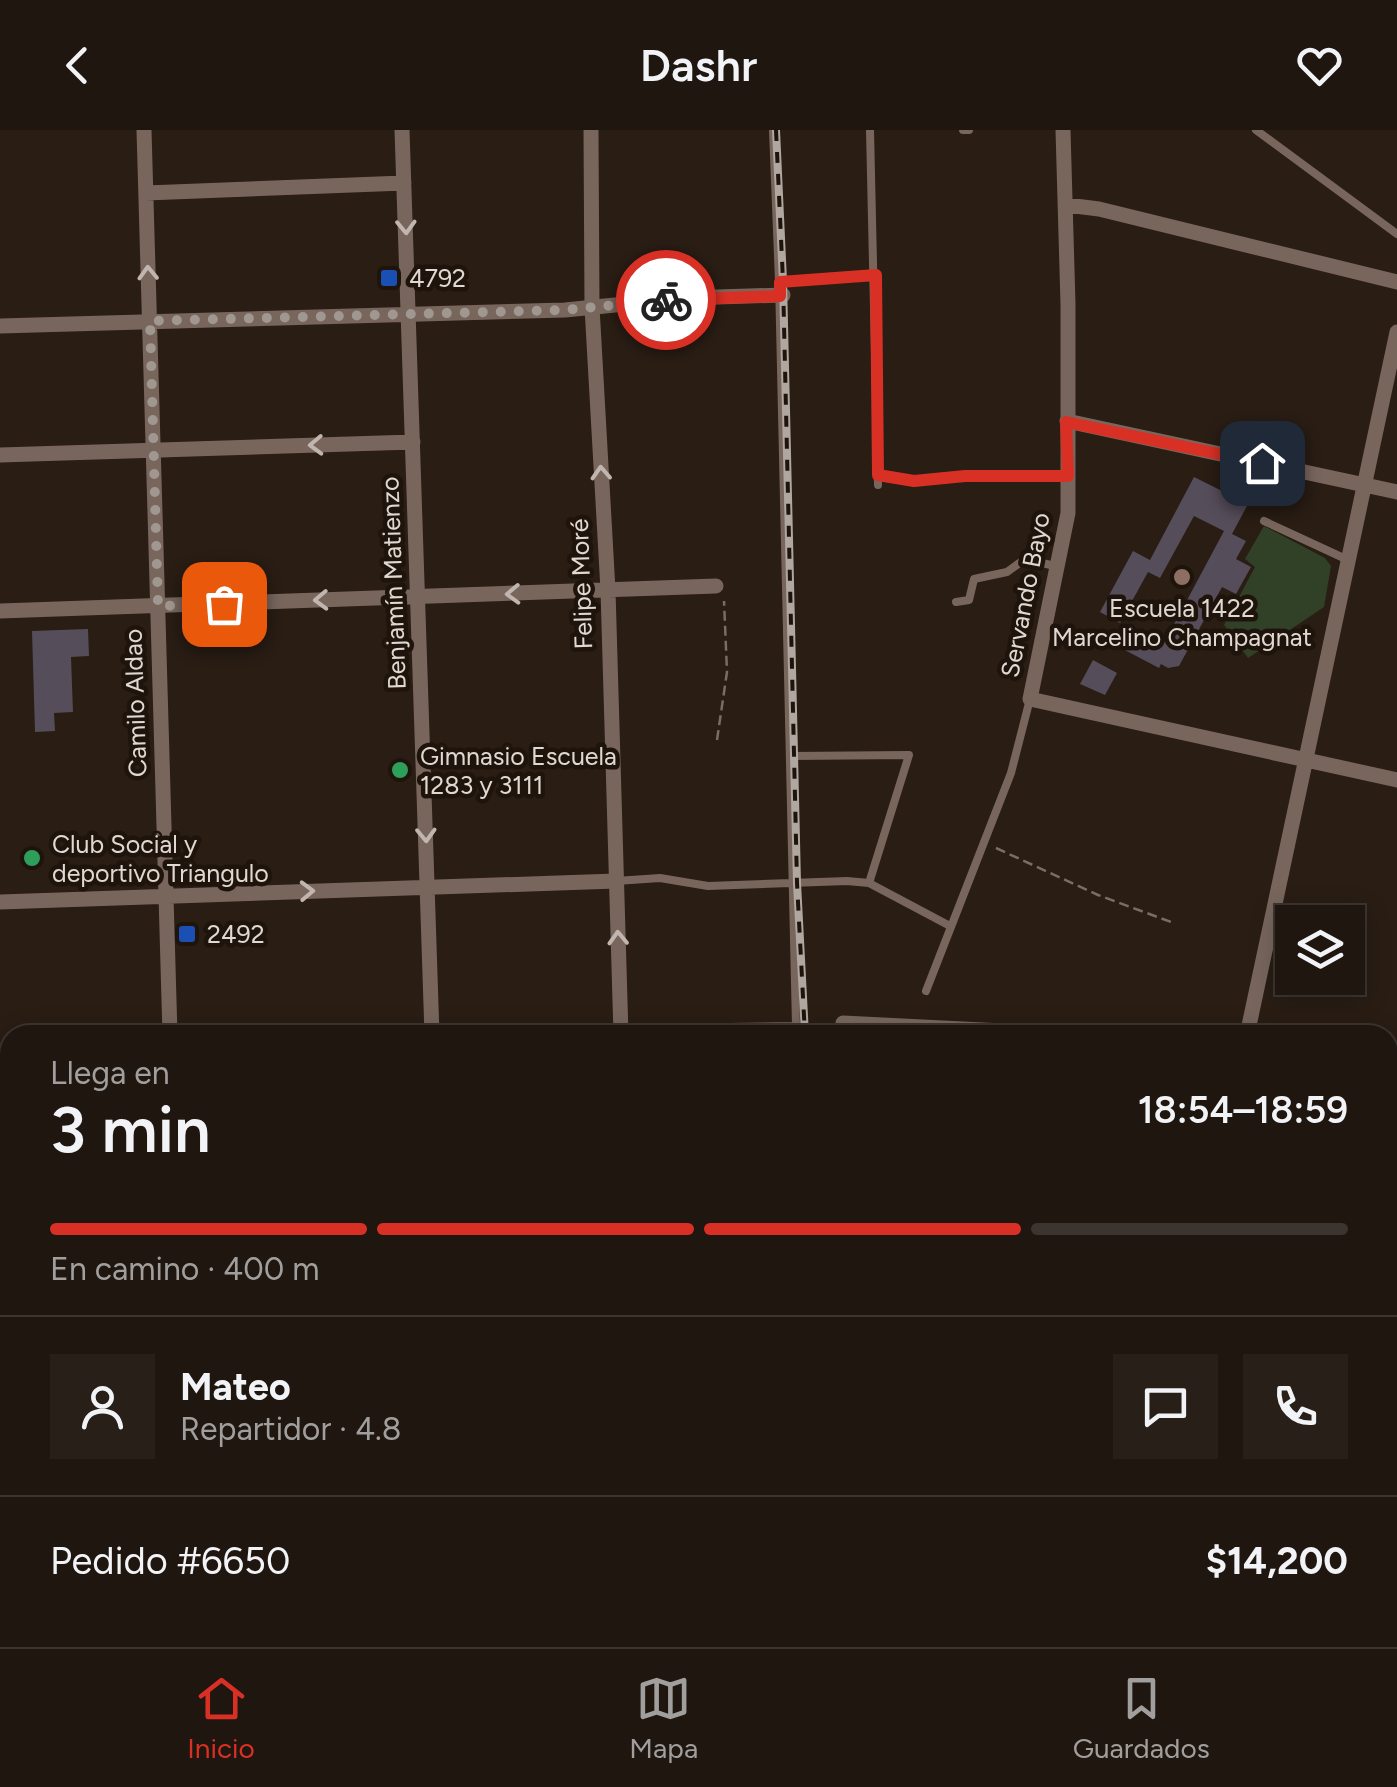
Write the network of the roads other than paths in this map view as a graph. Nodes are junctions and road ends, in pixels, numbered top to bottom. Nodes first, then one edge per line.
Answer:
1 (144, 130) edge
2 (402, 130) edge
3 (591, 130) edge
4 (772, 130) edge
5 (870, 130) edge
6 (1062, 130) edge
7 (1256, 130) edge
8 (404, 183) junction
9 (146, 193) junction
10 (1066, 205) junction
11 (1397, 234) edge
12 (876, 275) junction
13 (1397, 282) edge
14 (781, 291) junction
15 (592, 307) junction
16 (408, 313) junction
17 (150, 321) junction
18 (0, 326) edge
19 (1397, 332) edge
20 (1066, 422) junction
21 (413, 442) junction
22 (153, 450) junction
23 (0, 454) edge
24 (1068, 476) junction
25 (1364, 485) junction
26 (1397, 492) edge
27 (1264, 521) dead end
28 (1348, 560) junction
29 (1055, 566) junction
30 (716, 586) road end
31 (608, 590) junction
32 (419, 597) junction
33 (956, 602) dead end
34 (158, 606) junction
35 (0, 611) edge
36 (1030, 699) junction
37 (790, 756) junction
38 (1305, 760) junction
39 (1397, 780) edge
40 (616, 880) junction
41 (793, 884) junction
42 (869, 884) junction
43 (428, 887) junction
44 (166, 896) junction
45 (0, 902) edge
46 (950, 926) junction
47 (926, 991) dead end
48 (842, 1023) dead end
49 (170, 1025) edge
50 (432, 1025) edge
51 (621, 1025) edge
52 (796, 1025) edge
53 (882, 1025) edge
54 (1249, 1025) edge

1 - 9 street, Camilo Aldao
2 - 8 street, Benjamín Matienzo
3 - 15 street, Felipe Moré
4 - 14 lane
5 - 12 lane
6 - 10 street, Servando Bayo
7 - 11 lane
8 - 9 street
8 -> 16 street, Benjamín Matienzo
17 -> 9 street, Camilo Aldao
10 - 13 street
10 - 20 street, Servando Bayo
12 - 14 lane
12 - 24 lane
14 - 15 street
14 - 37 lane
15 - 16 street
31 -> 15 street, Felipe Moré
16 - 17 street
16 - 21 street, Benjamín Matienzo
17 - 18 street
17 - 22 street, Camilo Aldao
19 - 25 street
20 - 24 street, Servando Bayo
20 - 25 street
21 -> 22 street
21 - 32 street, Benjamín Matienzo
22 - 23 street
22 - 34 street, Camilo Aldao
24 - 29 street, Servando Bayo
25 - 26 street
25 - 28 street
27 - 28 lane
28 - 38 street
29 - 33 lane
29 - 36 street, Servando Bayo
30 - 31 street
31 -> 32 street
31 - 40 street, Felipe Moré
32 -> 34 street
32 -> 43 street, Benjamín Matienzo
34 - 35 street
34 - 44 street, Camilo Aldao
36 - 38 street
36 - 46 lane, Servando Bayo
37 - 41 lane
37 - 42 lane
38 - 39 street
38 - 54 street
40 - 41 lane
40 - 43 street
51 -> 40 street, Felipe Moré
41 - 42 lane
41 - 52 lane
42 - 46 lane
44 -> 43 street
43 - 50 street, Benjamín Matienzo
44 - 45 street
44 - 49 street, Camilo Aldao
46 - 47 lane, Servando Bayo
48 - 53 street

